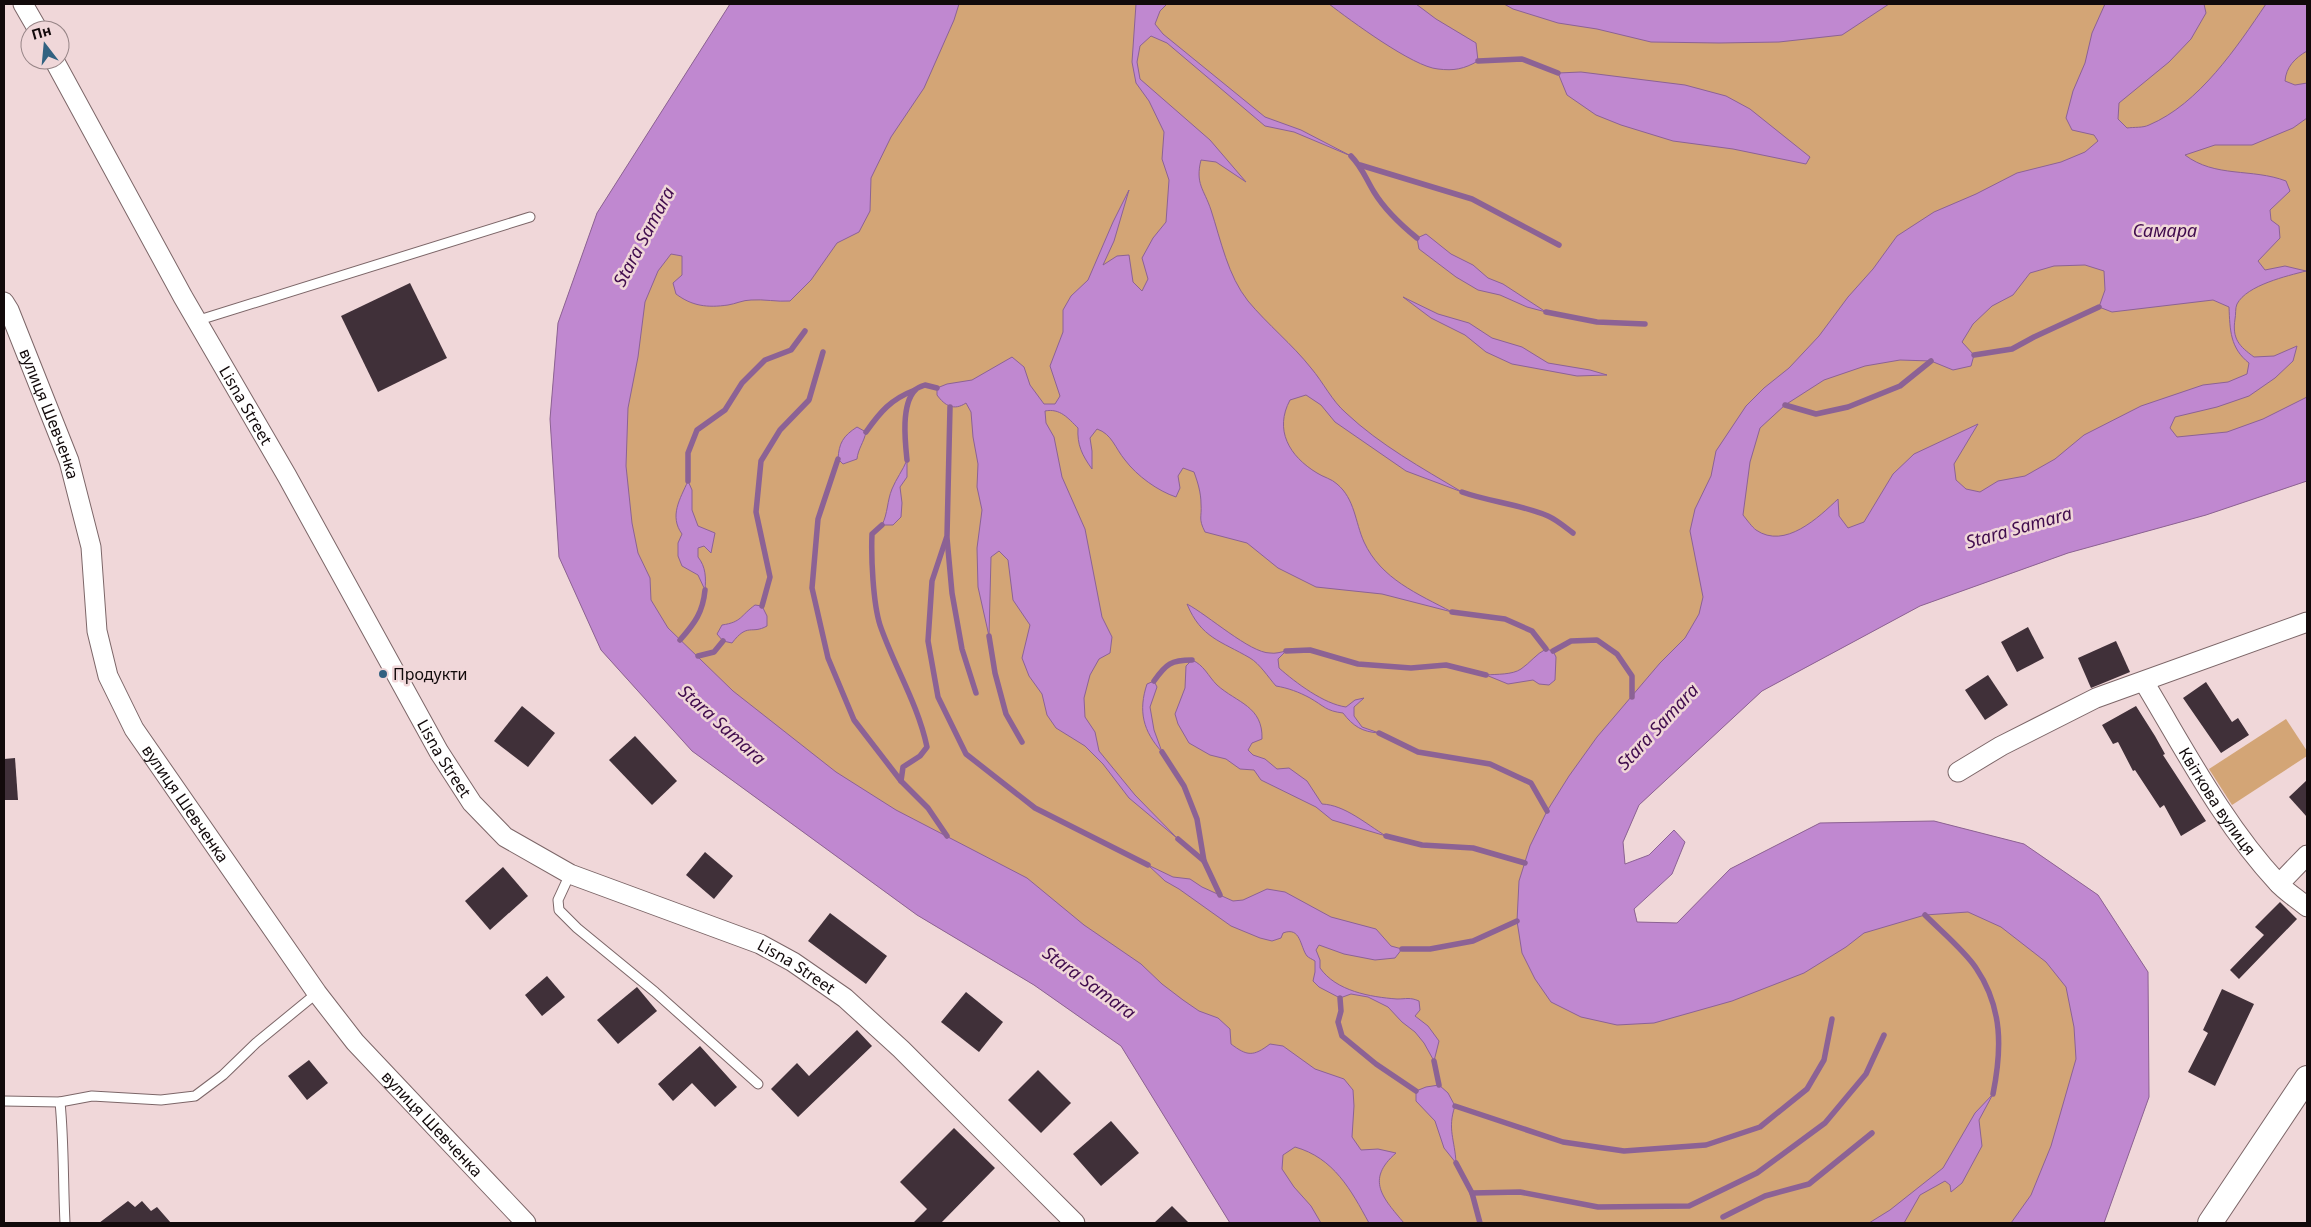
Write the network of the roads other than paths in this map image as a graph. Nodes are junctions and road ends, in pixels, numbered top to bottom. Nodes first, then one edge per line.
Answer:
1 (24, 4) edge
2 (33, 20) edge
3 (59, 70) edge
4 (530, 217) dead end
5 (4, 302) edge
6 (196, 321) junction
7 (2307, 622) edge
8 (2144, 682) junction
9 (1958, 772) dead end
10 (2307, 855) edge
11 (570, 874) junction
12 (2279, 884) junction
13 (2307, 907) edge
14 (317, 993) junction
15 (2307, 1078) edge
16 (758, 1084) dead end
17 (4, 1101) edge
18 (60, 1102) junction
19 (65, 1223) edge
20 (526, 1223) edge
21 (1075, 1223) edge
22 (2210, 1223) edge

1 - 2 street
3 - 6 street, Lisna Street
4 - 6 lane
5 - 14 street, вулиця Шевченка
6 - 11 street, Lisna Street
7 - 8 street
8 - 9 street
8 - 12 street, Квіткова вулиця
10 - 12 street
11 - 16 lane
11 - 21 street, Lisna Street
12 - 13 street, Квіткова вулиця
14 - 18 lane
14 - 20 street, вулиця Шевченка
15 - 22 street
17 - 18 lane
18 - 19 lane

